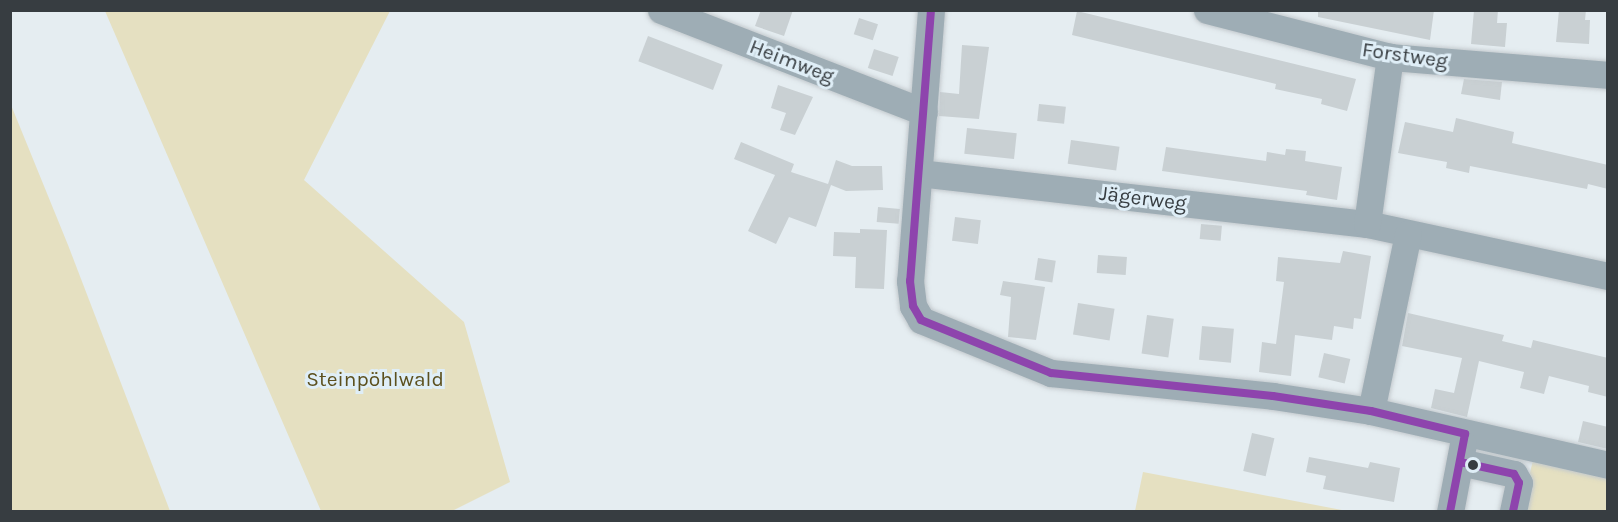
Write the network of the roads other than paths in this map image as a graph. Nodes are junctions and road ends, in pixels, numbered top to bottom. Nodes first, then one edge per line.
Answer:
1 (661, 10) edge
2 (931, 10) edge
3 (1208, 10) edge
4 (1239, 14) edge
5 (1390, 57) junction
6 (1608, 75) edge
7 (924, 112) junction
8 (920, 172) junction
9 (1367, 224) junction
10 (1408, 234) junction
11 (1608, 276) edge
12 (1371, 411) junction
13 (1465, 434) junction
14 (1460, 462) junction
15 (1608, 465) edge
16 (1450, 512) edge
17 (1513, 512) edge

1 - 7 street, Heimweg
2 - 7 street
3 - 4 street, Forstweg
4 - 5 street, Forstweg
5 - 6 street, Forstweg
5 - 9 street
7 - 8 street
8 - 9 street, Jägerweg
8 - 12 street
9 - 10 street, Jägerweg
10 - 11 street, Jägerweg
10 - 12 street
12 - 13 street
13 - 14 street
13 - 15 street
14 - 16 street
14 - 17 street

